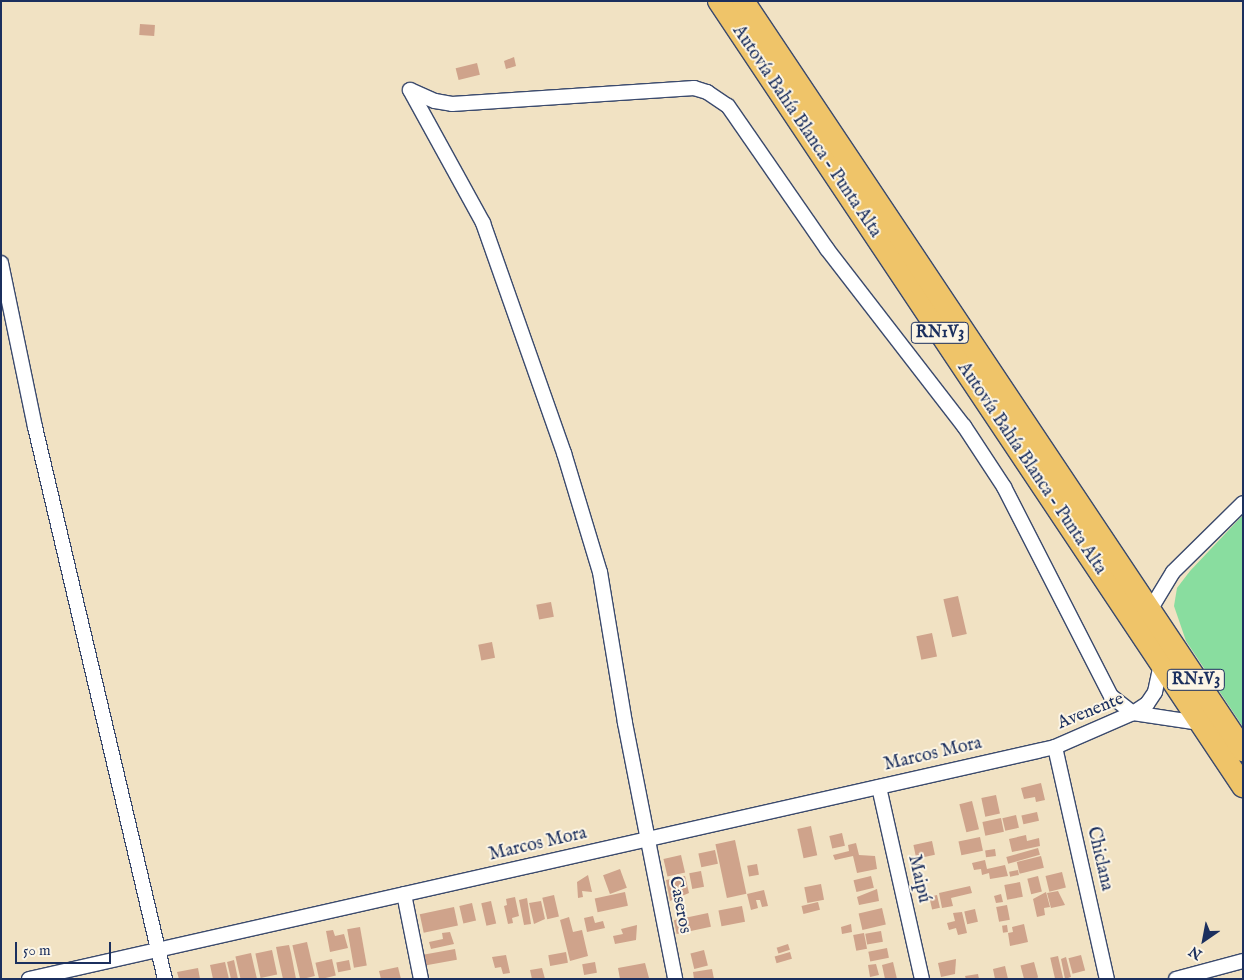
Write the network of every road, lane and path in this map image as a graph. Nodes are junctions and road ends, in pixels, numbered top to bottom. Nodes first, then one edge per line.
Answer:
1 (719, 1) edge
2 (743, 1) edge
3 (1, 263) edge
4 (1243, 503) edge
5 (1150, 610) junction
6 (1161, 664) junction
7 (1133, 713) junction
8 (1200, 723) junction
9 (1055, 747) junction
10 (1243, 750) edge
11 (1243, 786) edge
12 (879, 787) junction
13 (647, 839) junction
14 (404, 894) junction
15 (158, 950) junction
16 (1243, 961) edge
17 (29, 979) edge
18 (165, 979) edge
19 (421, 979) edge
20 (675, 979) edge
21 (922, 979) edge
22 (1107, 979) edge
23 (1176, 979) edge

1 - 6 main road, Autovía Bahía Blanca - Punta Alta / RN1V3
2 - 5 main road, Autovía Bahía Blanca - Punta Alta / RN1V3
3 - 15 street
4 - 5 street
5 - 10 main road, Autovía Bahía Blanca - Punta Alta / RN1V3
6 - 7 street
6 - 8 main road, Autovía Bahía Blanca - Punta Alta / RN1V3
7 - 8 street, Avenente
7 - 9 street, Avenente
7 - 13 street, Caseros
8 - 11 main road, Autovía Bahía Blanca - Punta Alta / RN1V3
9 - 12 street, Marcos Mora
9 - 22 street, Chiclana
12 - 13 street, Marcos Mora
12 - 21 street, Maipú
13 - 14 street, Marcos Mora
13 - 20 street, Caseros
14 - 15 street, Marcos Mora
14 - 19 street
15 - 17 street, Marcos Mora
15 - 18 street
16 - 23 street

